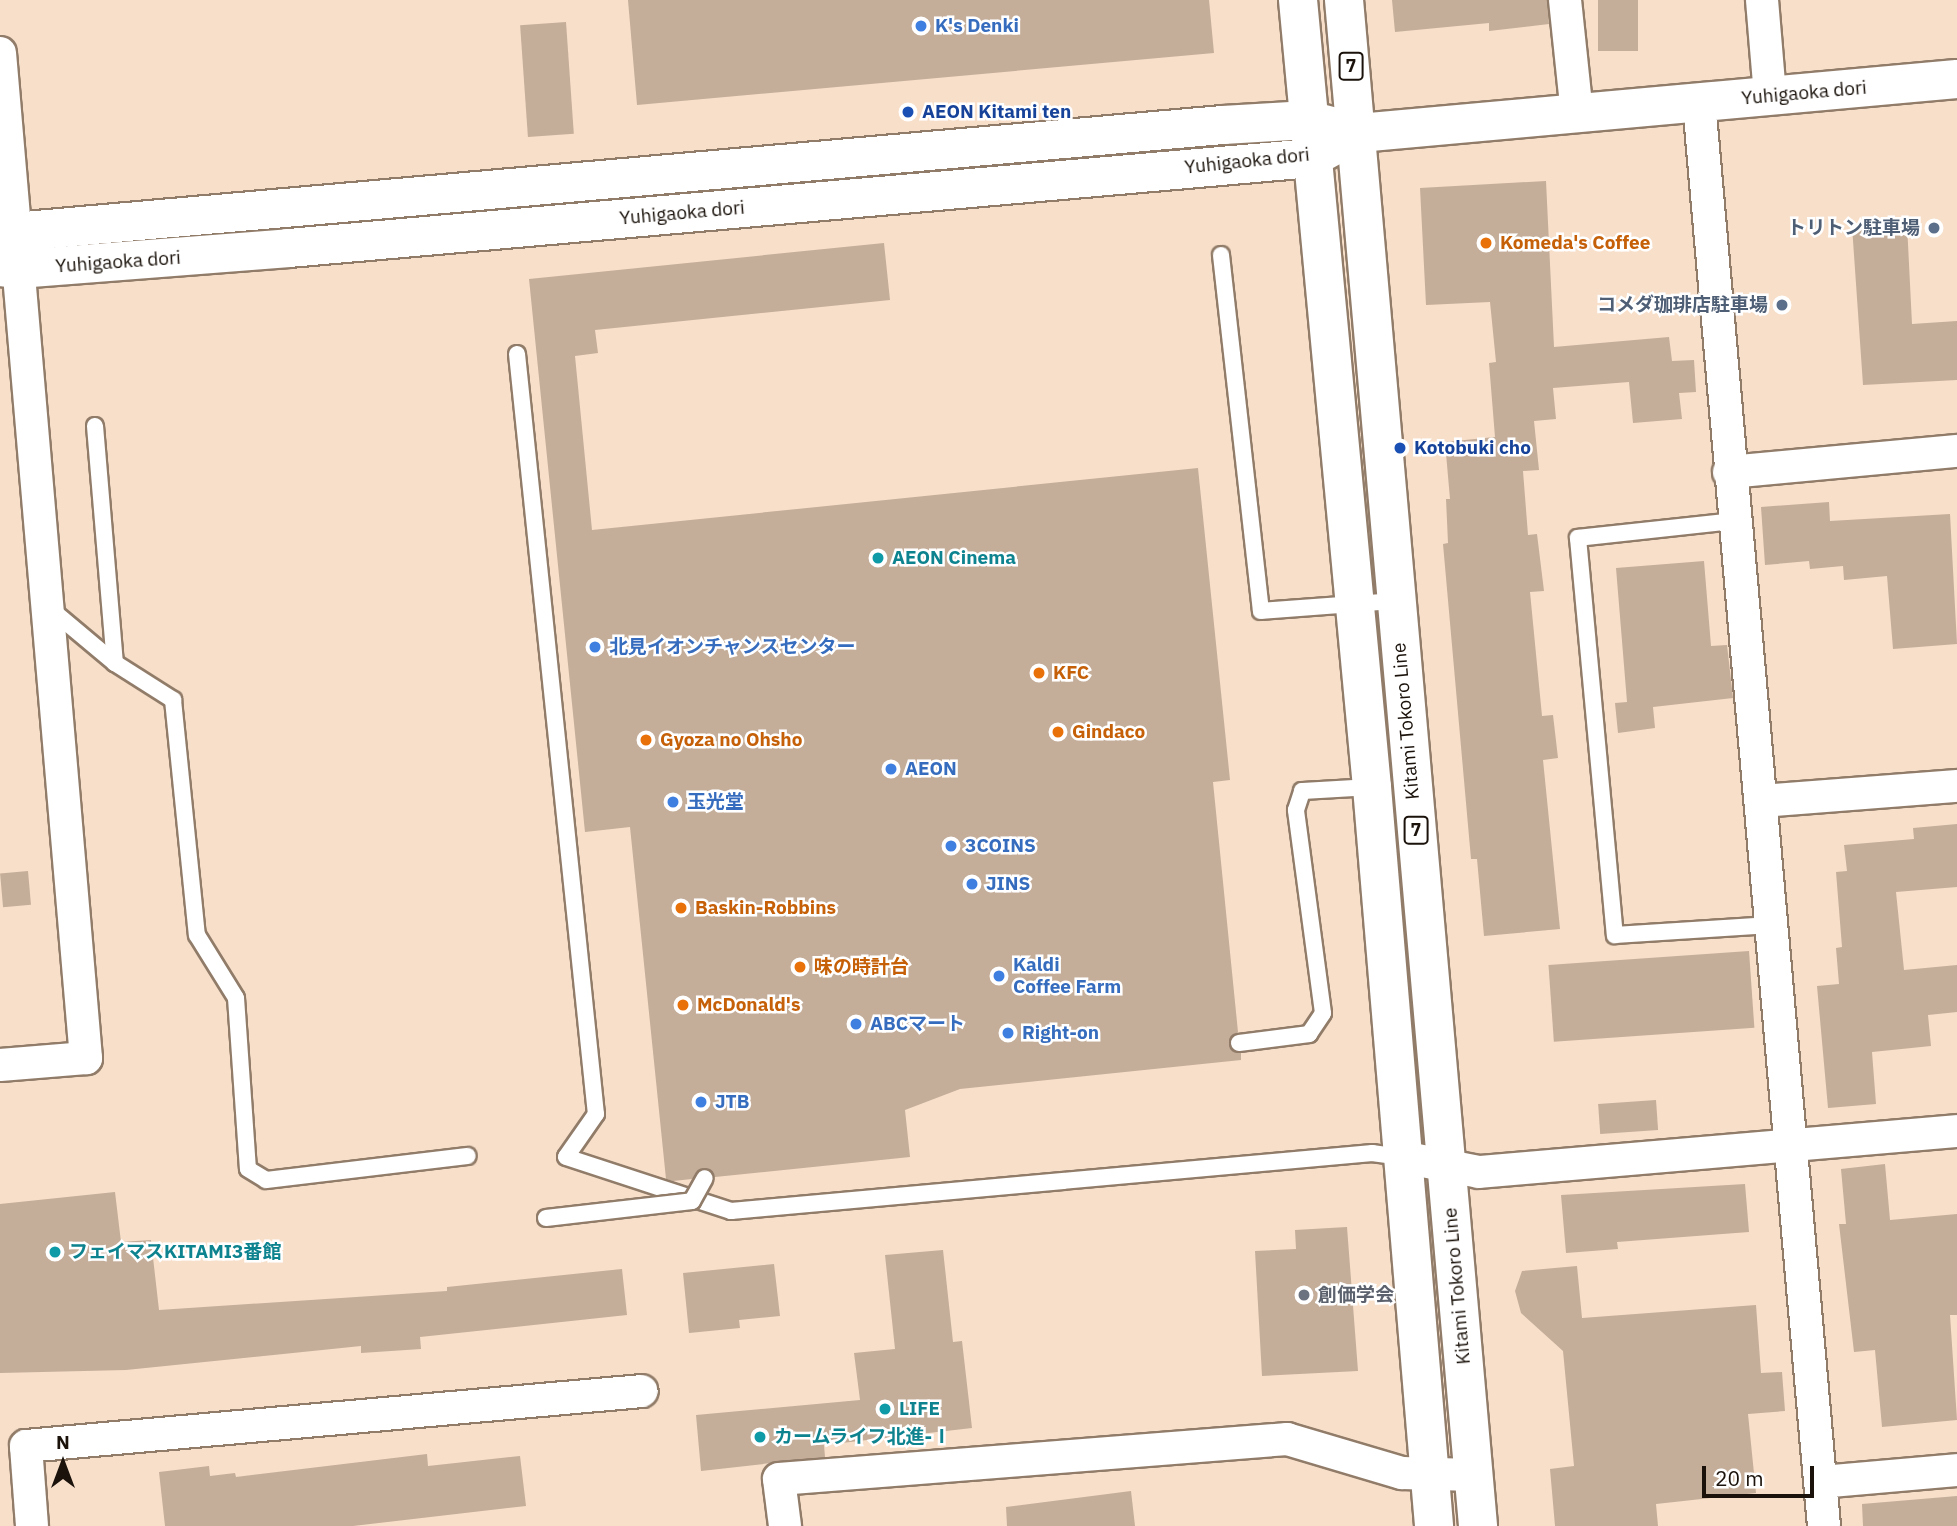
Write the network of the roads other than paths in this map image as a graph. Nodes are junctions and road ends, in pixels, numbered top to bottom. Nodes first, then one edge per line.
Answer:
1 (1298, 0) edge
2 (1344, 0) edge
3 (1565, 0) edge
4 (1762, 0) edge
5 (0, 53) edge
6 (1957, 79) edge
7 (1770, 96) junction
8 (1699, 103) junction
9 (1577, 114) junction
10 (1308, 120) junction
11 (1359, 133) junction
12 (1312, 158) junction
13 (8, 252) edge
14 (1221, 255) dead end
15 (517, 354) dead end
16 (94, 426) dead end
17 (1957, 451) edge
18 (1729, 472) junction
19 (1734, 521) junction
20 (1395, 601) junction
21 (1354, 605) junction
22 (47, 606) junction
23 (115, 663) junction
24 (1957, 786) edge
25 (1372, 787) junction
26 (1761, 801) junction
27 (1771, 925) junction
28 (1240, 1043) dead end
29 (0, 1065) edge
30 (1957, 1131) edge
31 (1790, 1149) junction
32 (468, 1156) dead end
33 (1402, 1157) junction
34 (1446, 1166) junction
35 (705, 1178) dead end
36 (547, 1218) dead end
37 (642, 1391) dead end
38 (1957, 1469) edge
39 (1429, 1475) junction
40 (1473, 1475) junction
41 (1821, 1482) junction
42 (33, 1526) edge
43 (785, 1526) edge
44 (1434, 1526) edge
45 (1478, 1526) edge
46 (1824, 1526) edge

1 - 10 street, 7
2 - 11 street, Kitami Tokoro Line / 7
3 - 9 street
4 - 7 street
5 - 13 street
6 - 7 street, Yuhigaoka dori
7 - 8 street, Yuhigaoka dori
8 - 9 street, Yuhigaoka dori
8 - 18 street
9 - 11 street, Yuhigaoka dori
10 - 11 street, Yuhigaoka dori
10 - 12 street, 7
10 - 13 street, Yuhigaoka dori
11 - 12 street, Yuhigaoka dori
11 - 20 street, Kitami Tokoro Line / 7
12 - 13 street, Yuhigaoka dori
12 - 21 street, Kitami Tokoro Line / 7
13 - 22 street
14 - 21 lane
15 - 33 lane
16 - 23 lane
17 - 18 street
18 - 19 street
19 - 26 street
19 - 27 lane
20 - 21 lane
20 - 34 street, Kitami Tokoro Line / 7
21 - 25 street, Kitami Tokoro Line / 7
22 - 23 lane
22 - 29 street
23 - 32 lane
24 - 26 street
25 - 28 lane
25 - 33 street, Kitami Tokoro Line / 7
26 - 27 street
27 - 31 street
30 - 31 street
31 - 34 street
31 - 41 street
33 - 34 street
33 - 39 street, Kitami Tokoro Line / 7
34 - 40 street, Kitami Tokoro Line / 7
35 - 36 lane, bridge
37 - 42 street
38 - 41 street
39 - 40 street
39 - 43 street
39 - 44 street, Kitami Tokoro Line / 7
40 - 45 street, Kitami Tokoro Line / 7
41 - 46 street

